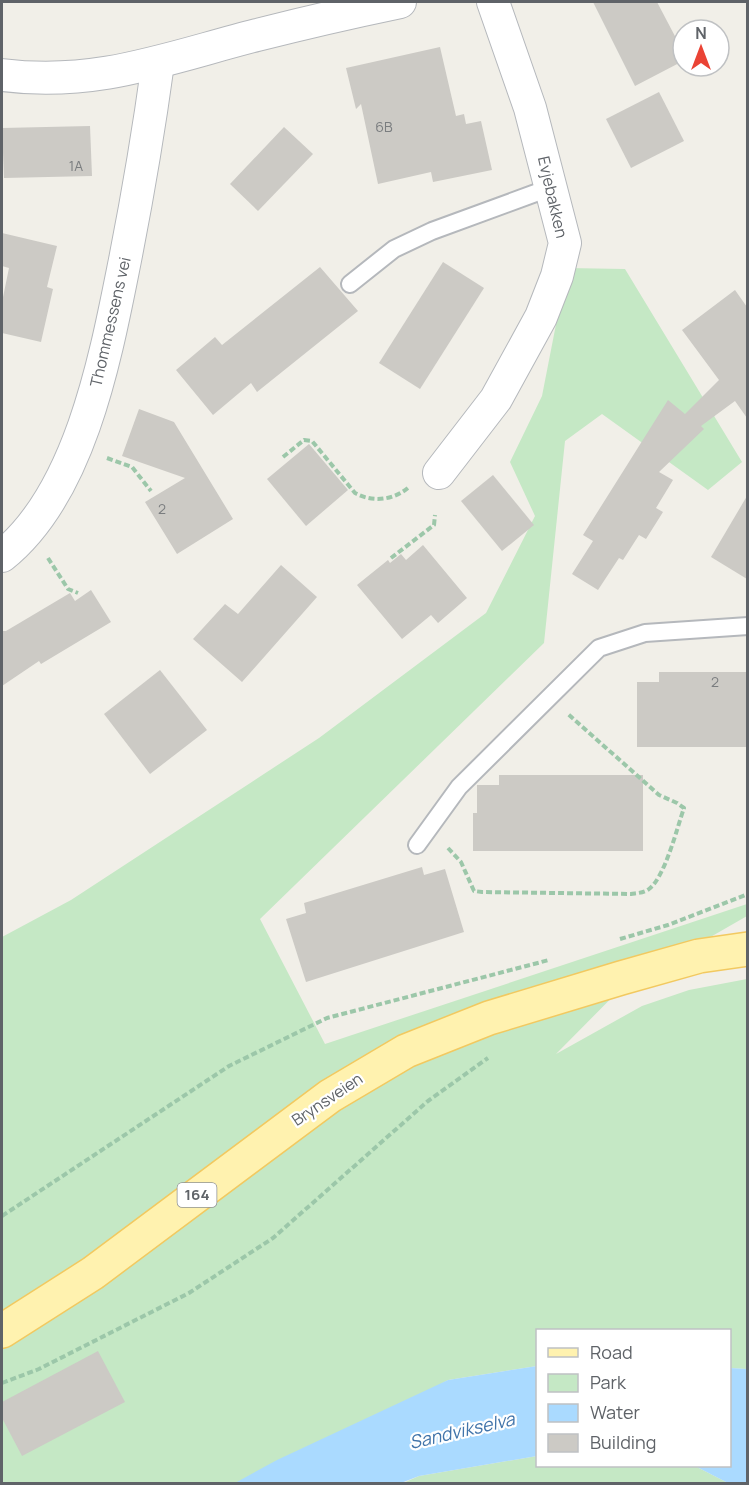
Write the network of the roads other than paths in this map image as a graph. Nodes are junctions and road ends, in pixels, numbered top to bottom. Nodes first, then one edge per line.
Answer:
1 (400, 2) edge
2 (493, 2) edge
3 (158, 63) junction
4 (2, 75) edge
5 (552, 187) junction
6 (350, 284) dead end
7 (439, 473) road end
8 (2, 556) edge
9 (747, 626) edge
10 (417, 845) dead end
11 (747, 934) edge
12 (747, 949) edge
13 (699, 956) junction
14 (2, 1331) edge

1 - 3 street
2 - 5 street, Evjebakken
3 - 4 street
3 - 8 street, Thommessens vei
5 - 6 lane
5 - 7 street, Evjebakken
9 - 10 lane
11 - 13 main road, Brynsveien / 164
12 - 13 main road, Brynsveien / 164
13 - 14 main road, Brynsveien / 164

